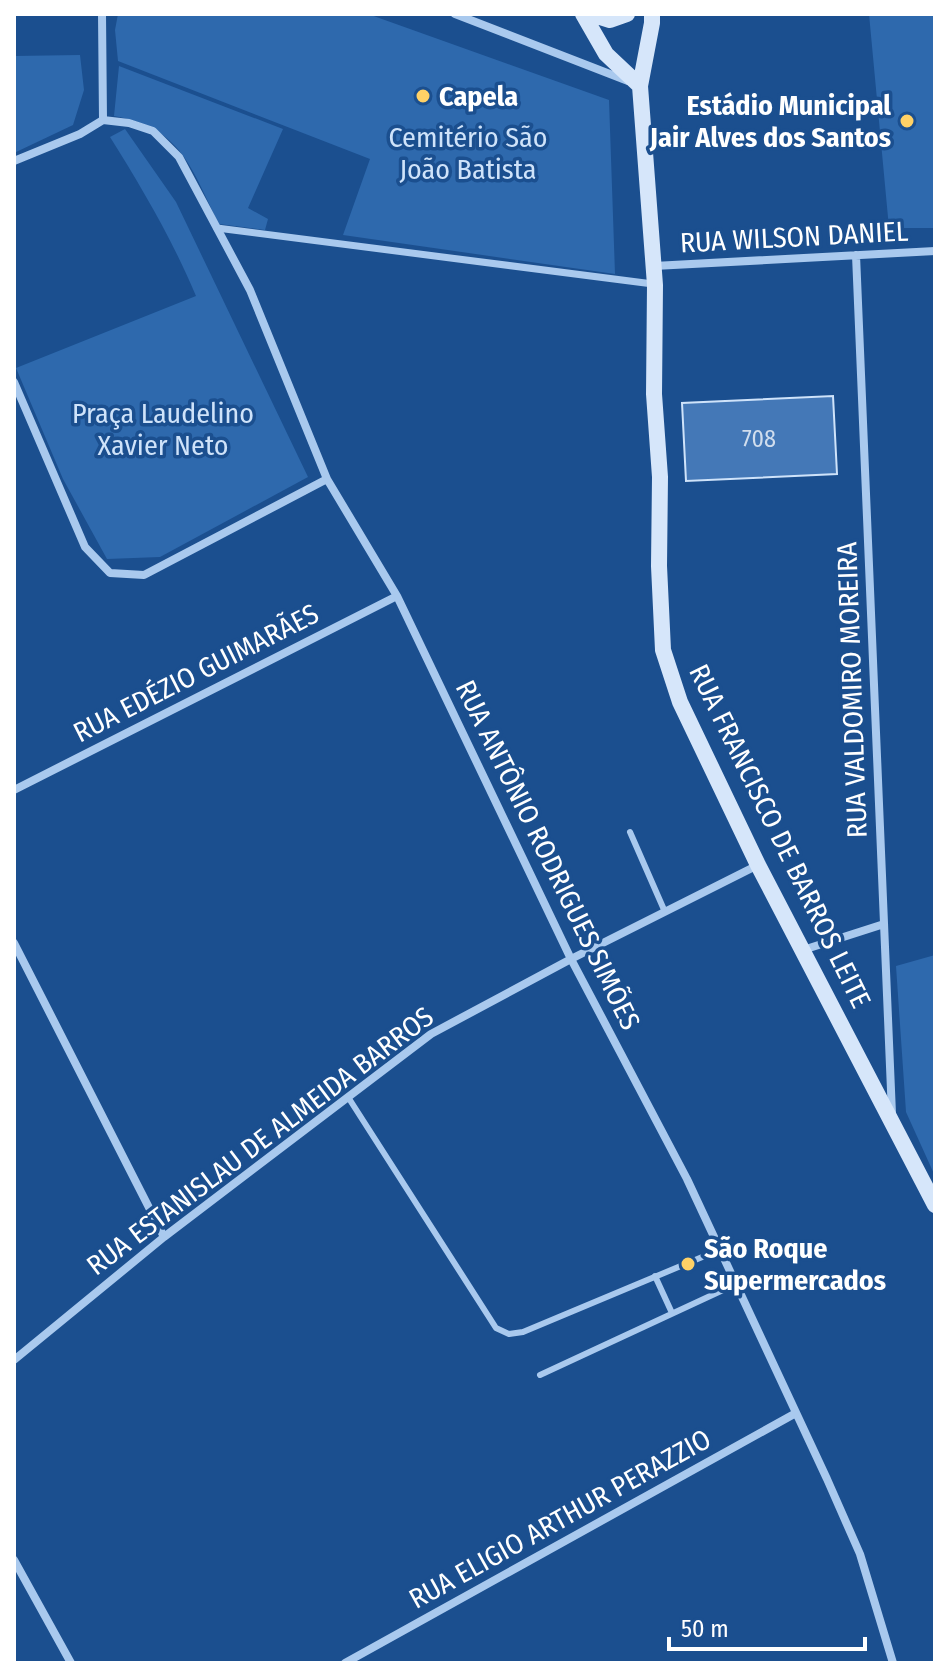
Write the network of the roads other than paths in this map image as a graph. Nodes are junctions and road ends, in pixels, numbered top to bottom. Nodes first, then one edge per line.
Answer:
1 (102, 14) edge
2 (455, 14) edge
3 (583, 14) edge
4 (591, 14) edge
5 (627, 14) edge
6 (652, 14) edge
7 (640, 86) junction
8 (103, 120) junction
9 (14, 161) edge
10 (217, 228) junction
11 (935, 251) edge
12 (856, 255) junction
13 (654, 266) junction
14 (655, 285) junction
15 (14, 382) edge
16 (327, 479) junction
17 (397, 596) junction
18 (14, 790) edge
19 (630, 832) dead end
20 (758, 865) junction
21 (665, 912) junction
22 (884, 924) junction
23 (14, 943) edge
24 (803, 950) junction
25 (571, 959) junction
26 (348, 1097) junction
27 (892, 1123) junction
28 (935, 1205) edge
29 (164, 1237) junction
30 (719, 1250) junction
31 (655, 1276) junction
32 (736, 1284) junction
33 (672, 1313) junction
34 (14, 1360) edge
35 (540, 1375) dead end
36 (796, 1413) junction
37 (14, 1560) edge
38 (71, 1663) edge
39 (345, 1663) edge
40 (893, 1663) edge

1 - 8 street
2 - 7 street
3 - 7 main road
4 - 5 main road
6 - 7 main road, RUA FRANCISCO DE BARROS LEITE
7 - 13 main road, RUA FRANCISCO DE BARROS LEITE
8 - 9 street
8 - 10 street, RUA ANTÔNIO RODRIGUES SIMÕES
10 - 14 street
10 - 16 street, RUA ANTÔNIO RODRIGUES SIMÕES
11 - 12 street, RUA WILSON DANIEL
12 - 13 street, RUA WILSON DANIEL
12 - 22 street, RUA VALDOMIRO MOREIRA
13 - 14 main road, RUA FRANCISCO DE BARROS LEITE
14 - 20 main road, RUA FRANCISCO DE BARROS LEITE
15 - 16 street
16 - 17 street, RUA ANTÔNIO RODRIGUES SIMÕES
17 - 18 street, RUA EDÉZIO GUIMARÃES
17 - 25 street, RUA ANTÔNIO RODRIGUES SIMÕES
19 - 21 lane
20 - 21 street, RUA ESTANISLAU DE ALMEIDA BARROS
20 - 24 main road, RUA FRANCISCO DE BARROS LEITE
21 - 25 street, RUA ESTANISLAU DE ALMEIDA BARROS
22 - 24 street
22 - 27 street, RUA VALDOMIRO MOREIRA
23 - 29 street
24 - 27 main road, RUA FRANCISCO DE BARROS LEITE
25 - 26 street, RUA ESTANISLAU DE ALMEIDA BARROS
25 - 30 street, RUA ANTÔNIO RODRIGUES SIMÕES
26 - 29 street, RUA ESTANISLAU DE ALMEIDA BARROS
26 - 31 lane
27 - 28 main road, RUA FRANCISCO DE BARROS LEITE
29 - 34 street, RUA ESTANISLAU DE ALMEIDA BARROS
30 - 31 lane
30 - 32 street, RUA ANTÔNIO RODRIGUES SIMÕES
31 - 33 lane
32 - 33 lane
32 - 36 street, RUA ANTÔNIO RODRIGUES SIMÕES
33 - 35 lane
36 - 39 street, RUA ELIGIO ARTHUR PERAZZIO
36 - 40 street, RUA ANTÔNIO RODRIGUES SIMÕES
37 - 38 street

